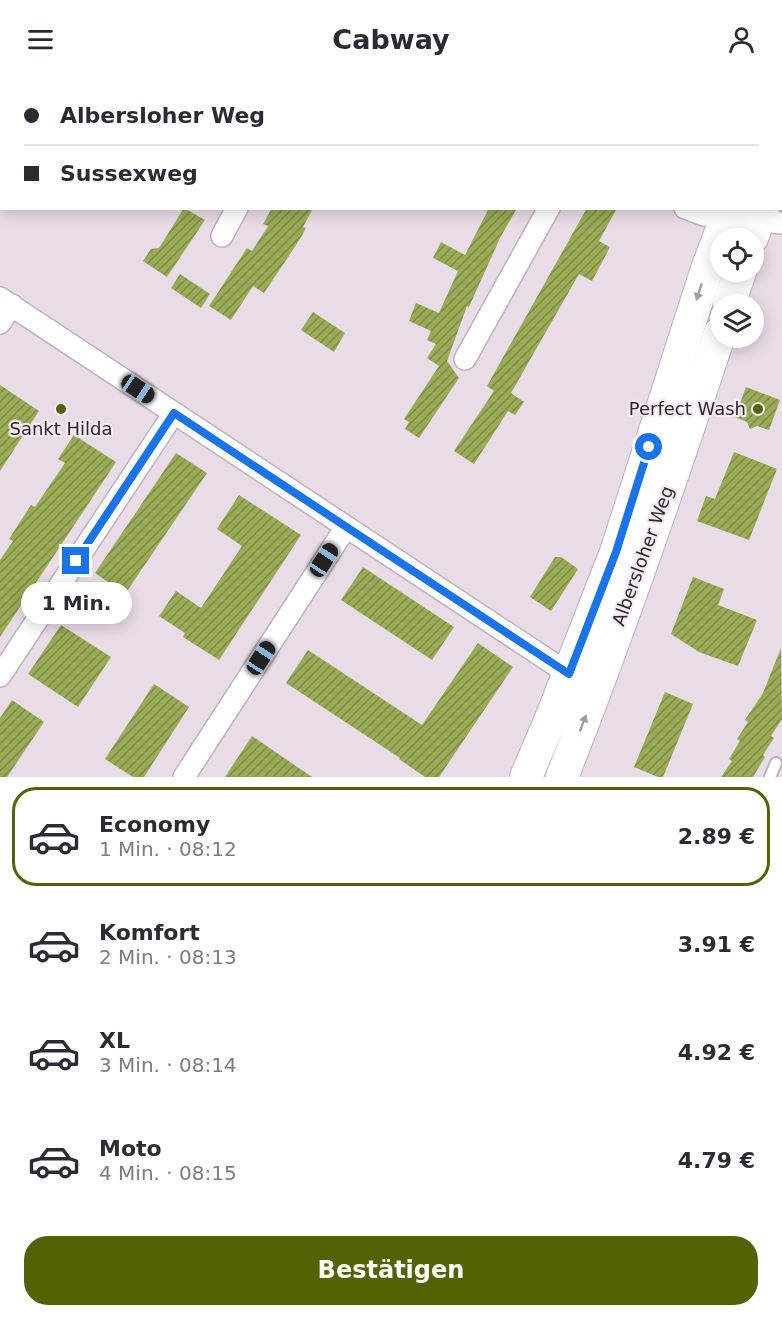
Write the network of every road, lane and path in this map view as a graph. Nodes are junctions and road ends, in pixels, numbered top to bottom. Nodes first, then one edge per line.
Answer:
1 (236, 210) edge
2 (548, 210) edge
3 (691, 210) edge
4 (752, 219) edge
5 (222, 236) dead end
6 (4, 308) edge
7 (715, 348) edge
8 (465, 359) dead end
9 (174, 413) junction
10 (346, 527) junction
11 (569, 674) junction
12 (0, 676) edge
13 (776, 763) dead end
14 (184, 777) edge
15 (526, 777) edge
16 (562, 777) edge
17 (770, 777) edge

1 - 5 street
2 - 8 street
3 - 4 street
4 -> 11 main road, Albersloher Weg
6 - 9 street
16 -> 7 main road, Albersloher Weg
9 - 10 street
9 - 12 street
10 - 11 street
10 - 14 street
11 - 15 main road, Albersloher Weg
13 - 17 lane

